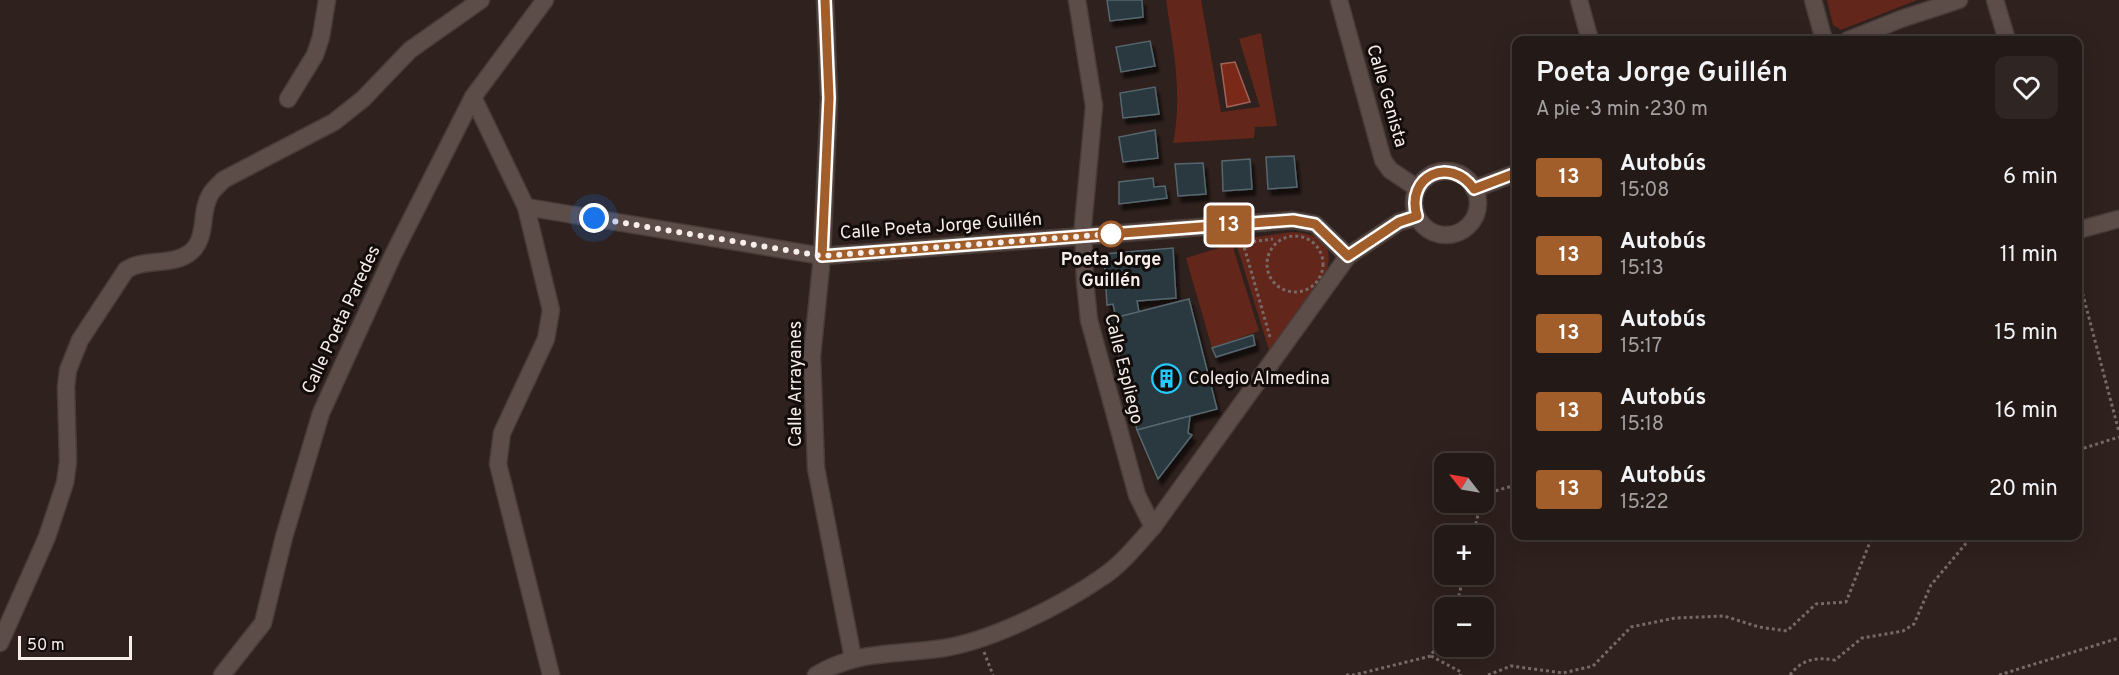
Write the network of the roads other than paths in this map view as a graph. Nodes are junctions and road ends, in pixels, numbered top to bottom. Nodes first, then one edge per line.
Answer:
1 (327, 0) edge
2 (481, 0) edge
3 (546, 0) edge
4 (825, 0) edge
5 (1077, 0) edge
6 (1339, 0) edge
7 (1579, 0) edge
8 (1814, 0) edge
9 (1959, 0) edge
10 (1995, 0) edge
11 (1589, 36) edge
12 (1823, 36) edge
13 (1858, 36) edge
14 (2006, 36) edge
15 (473, 97) junction
16 (288, 99) dead end
17 (1512, 175) edge
18 (1418, 188) junction
19 (1474, 189) junction
20 (526, 207) junction
21 (1417, 216) junction
22 (2119, 219) edge
23 (2082, 229) edge
24 (1083, 236) junction
25 (822, 256) junction
26 (1348, 256) junction
27 (1153, 527) junction
28 (0, 643) edge
29 (853, 658) junction
30 (222, 675) edge
31 (551, 675) edge
32 (816, 675) edge

1 - 16 street
2 - 28 street
3 - 15 street, Calle Poeta Paredes
4 - 25 street, Calle Arrayanes
5 - 24 street, Calle Espliego
6 - 18 street, Calle Genista
7 - 11 street
8 - 12 street
9 - 13 street
10 - 14 street
15 - 20 street
15 - 30 street, Calle Poeta Paredes
17 - 19 street
18 - 19 street
18 - 21 street
19 - 21 street
20 - 25 street, Calle Poeta Jorge Guillén
20 - 31 street
21 - 26 street
22 - 23 street
24 - 25 street, Calle Poeta Jorge Guillén
24 - 26 street, Calle Poeta Jorge Guillén
24 - 27 street, Calle Espliego
25 - 29 street, Calle Arrayanes
26 - 27 street
27 - 29 street
29 - 32 street

